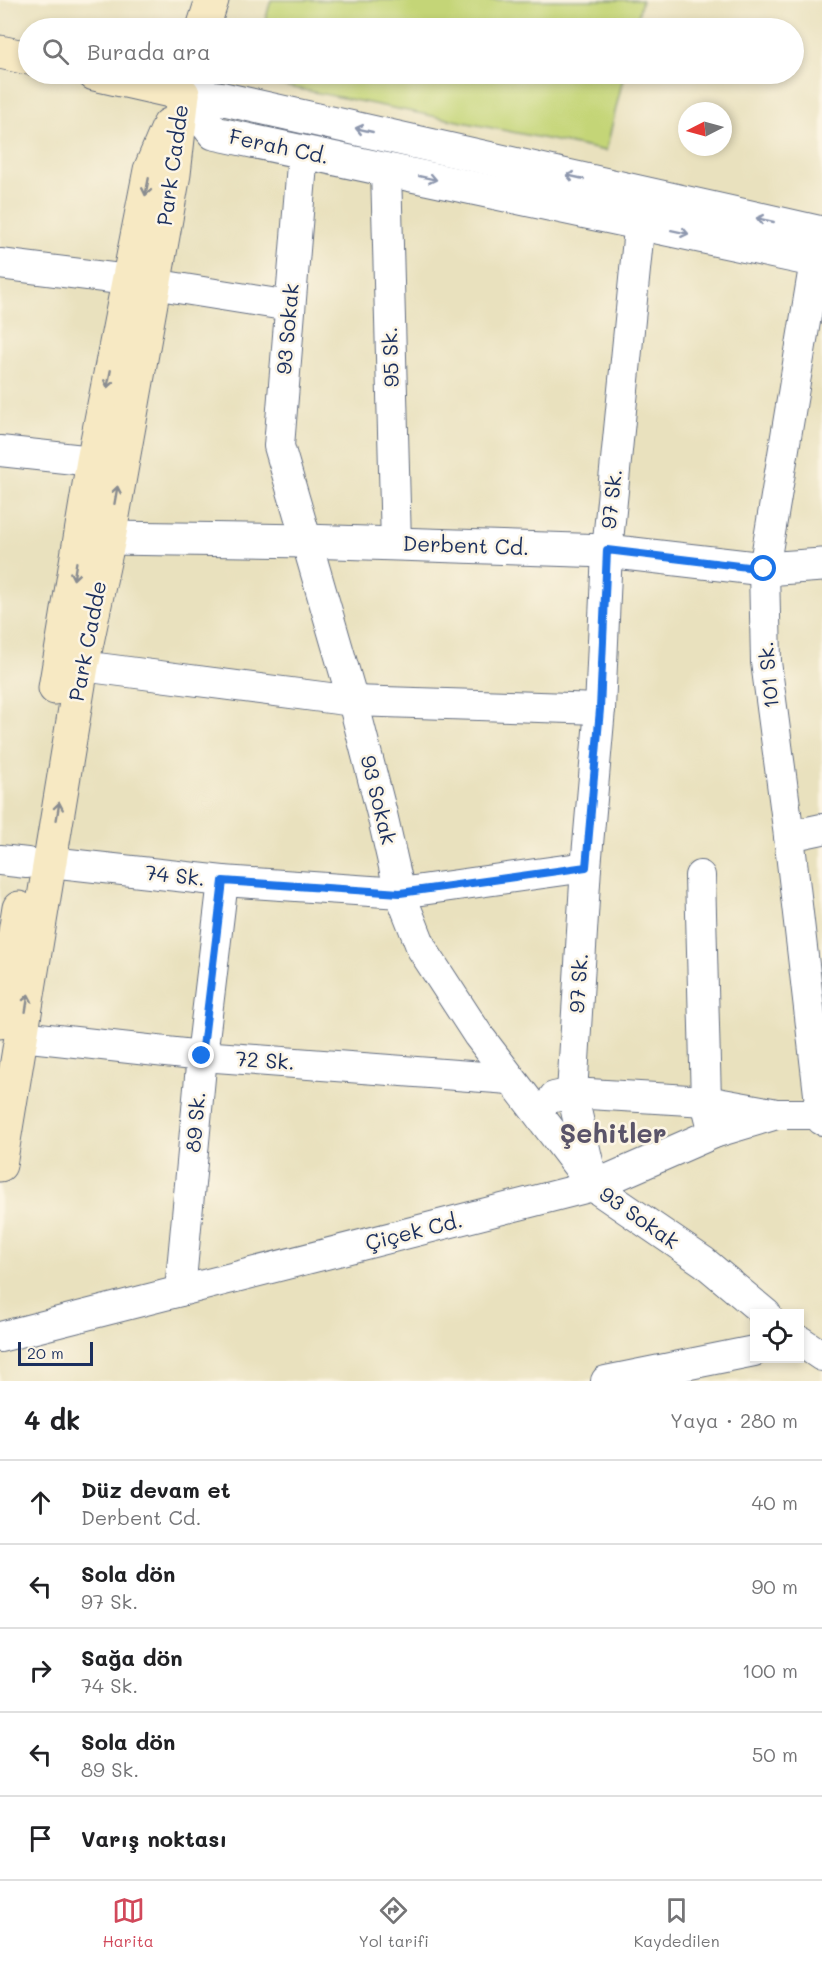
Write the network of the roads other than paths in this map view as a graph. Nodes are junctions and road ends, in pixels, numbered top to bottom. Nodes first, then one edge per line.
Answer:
1 (212, 0) edge
2 (206, 18) edge
3 (0, 52) edge
4 (18, 56) edge
5 (186, 84) edge
6 (303, 152) junction
7 (386, 170) junction
8 (641, 208) junction
9 (820, 247) edge
10 (0, 264) edge
11 (141, 283) junction
12 (290, 306) junction
13 (0, 451) edge
14 (93, 461) junction
15 (109, 538) junction
16 (306, 541) junction
17 (396, 544) junction
18 (607, 550) junction
19 (822, 565) edge
20 (764, 569) junction
21 (82, 666) junction
22 (353, 701) junction
23 (600, 709) junction
24 (822, 829) edge
25 (789, 836) junction
26 (26, 861) edge
27 (586, 867) junction
28 (700, 876) dead end
29 (223, 881) junction
30 (400, 893) junction
31 (11, 1029) edge
32 (202, 1056) junction
33 (510, 1078) junction
34 (572, 1093) junction
35 (530, 1101) junction
36 (706, 1101) junction
37 (777, 1114) junction
38 (822, 1116) edge
39 (714, 1133) junction
40 (0, 1165) edge
41 (593, 1186) junction
42 (180, 1292) junction
43 (760, 1309) edge
44 (0, 1337) edge
45 (750, 1352) edge
46 (606, 1381) edge

1 - 2 main road
3 - 4 main road
5 - 6 street, Ferah Cd.
8 -> 5 street, Ferah Cd.
5 - 11 main road, Park Cadde
6 - 7 street, Ferah Cd.
6 - 12 street, 93 Sokak
7 -> 8 street, Ferah Cd.
7 - 17 street, 95 Sk.
8 - 9 street, Ferah Cd.
8 - 18 street, 97 Sk.
9 - 20 street, 101 Sk.
10 - 11 street
11 - 12 street
11 -> 14 main road, Park Cadde
15 -> 11 main road, Park Cadde
12 - 16 street, 93 Sokak
13 - 14 street
14 -> 26 main road, Park Cadde
15 - 16 street, Derbent Cd.
15 - 21 main road, Park Cadde
16 - 17 street, Derbent Cd.
16 - 22 street, 93 Sokak
17 - 18 street, Derbent Cd.
18 - 20 street, Derbent Cd.
18 - 23 street, 97 Sk.
19 - 20 street, Derbent Cd.
20 - 25 street, 101 Sk.
21 - 22 street
26 -> 21 main road, Park Cadde
22 - 23 street
22 - 30 street, 93 Sokak
23 - 27 street, 97 Sk.
24 - 25 street
25 - 38 street, 101 Sk.
26 - 29 street, 74 Sk.
26 - 31 main road, Park Cadde
27 - 30 street, 74 Sk.
27 - 34 street, 97 Sk.
28 - 36 street
29 - 30 street, 74 Sk.
29 - 32 street, 89 Sk.
30 - 33 street, 93 Sokak
31 - 32 street, 72 Sk.
31 - 40 main road, Park Cadde
32 - 33 street, 72 Sk.
32 - 42 street, 89 Sk.
33 - 35 street, 93 Sokak
34 - 35 street
34 - 36 street
34 - 41 street, 97 Sk.
35 - 41 street, 93 Sokak
36 - 37 street
36 - 39 street
37 - 38 street, Çiçek Cd.
37 - 39 street, Çiçek Cd.
39 - 41 street, Çiçek Cd.
41 - 42 street, Çiçek Cd.
41 - 43 street, 93 Sokak
42 - 44 street, Çiçek Cd.
45 - 46 street

